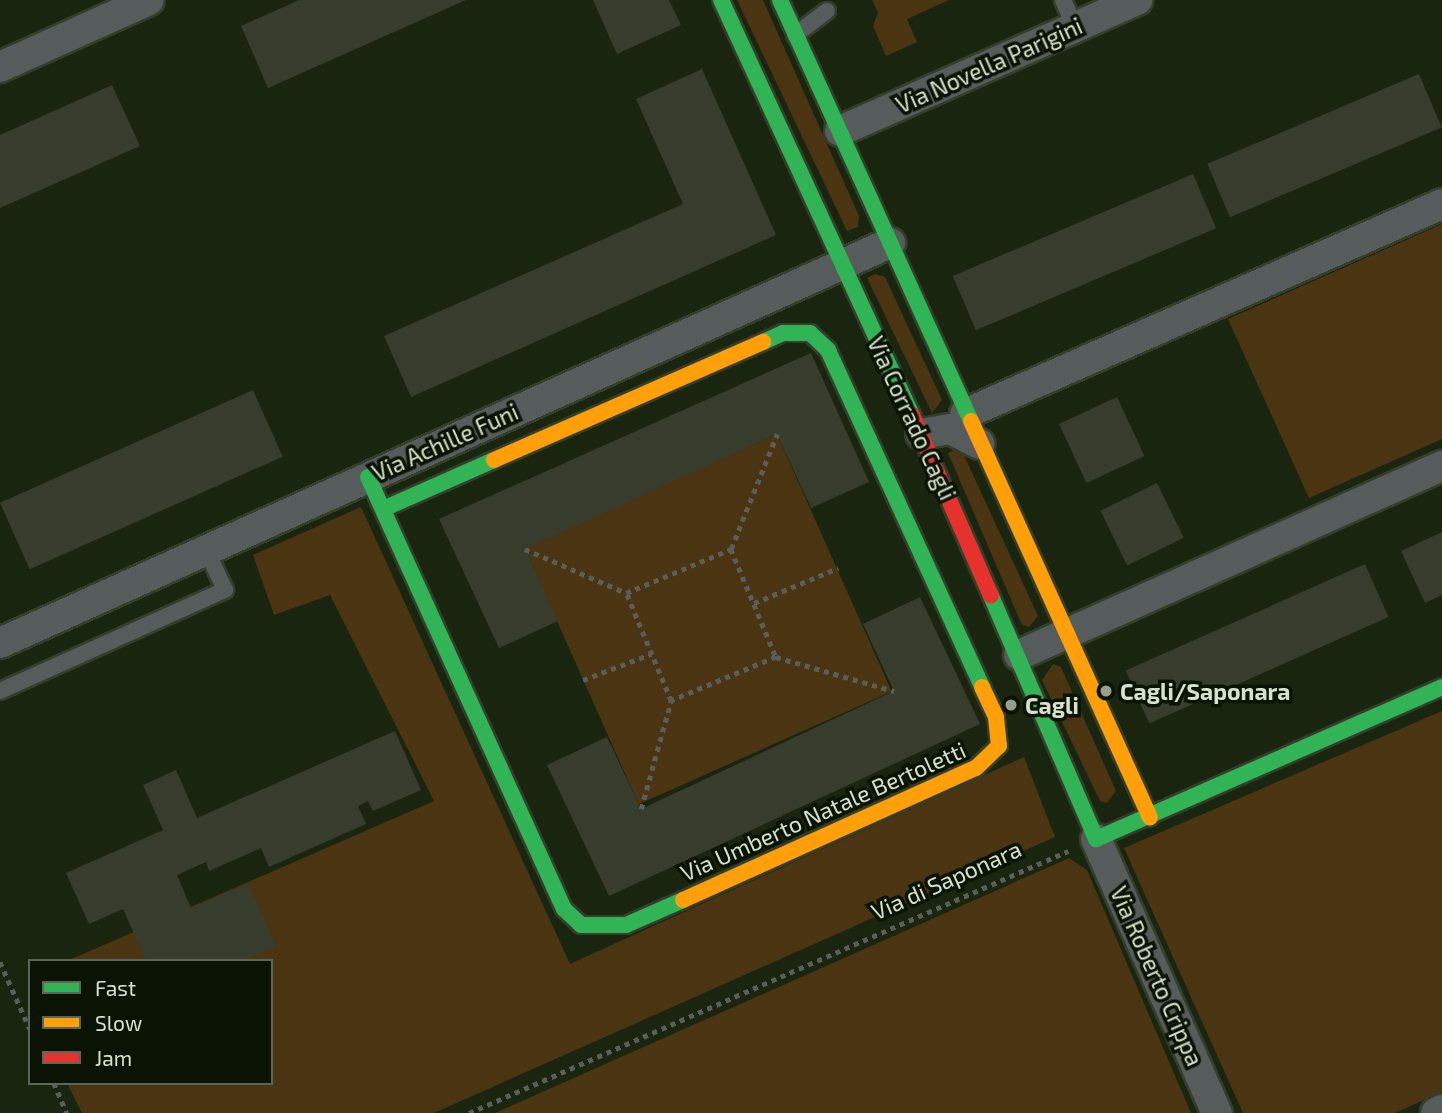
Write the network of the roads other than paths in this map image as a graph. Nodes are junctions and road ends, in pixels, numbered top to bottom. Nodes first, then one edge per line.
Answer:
1 (149, 0) edge
2 (721, 0) edge
3 (780, 0) edge
4 (1063, 0) edge
5 (1137, 0) edge
6 (827, 11) dead end
7 (1075, 27) junction
8 (795, 35) junction
9 (0, 67) edge
10 (840, 131) junction
11 (1442, 204) edge
12 (890, 243) junction
13 (840, 264) junction
14 (965, 414) junction
15 (921, 434) junction
16 (979, 444) junction
17 (1442, 466) edge
18 (368, 477) junction
19 (383, 509) junction
20 (206, 550) junction
21 (1066, 633) junction
22 (0, 643) edge
23 (1019, 655) junction
24 (1442, 687) edge
25 (0, 691) edge
26 (1150, 817) junction
27 (1096, 839) junction
28 (1442, 1110) edge
29 (1217, 1113) edge
30 (1436, 1113) edge

1 - 9 street
2 - 13 street, Via Corrado Cagli
3 - 8 street
4 - 7 lane
5 - 7 street, Via Novella Parigini
6 - 8 lane
7 - 10 street, Via Novella Parigini
8 - 10 street
10 - 12 street
11 - 14 street
12 - 13 street, Via Achille Funi
12 - 14 street
13 - 15 street, Via Corrado Cagli
13 - 18 street, Via Achille Funi
14 - 16 street
15 - 16 street
15 - 23 street, Via Corrado Cagli
16 - 21 street
17 - 21 street
18 - 19 street, Via Umberto Natale Bertoletti
18 - 20 street, Via Achille Funi
19 - 19 street, Via Umberto Natale Bertoletti
20 - 22 street, Via Achille Funi
20 - 25 lane
21 - 23 street
21 - 26 street
23 - 27 street, Via Corrado Cagli
24 - 26 street
26 - 27 street
27 - 29 street, Via Roberto Crippa
28 - 30 street

